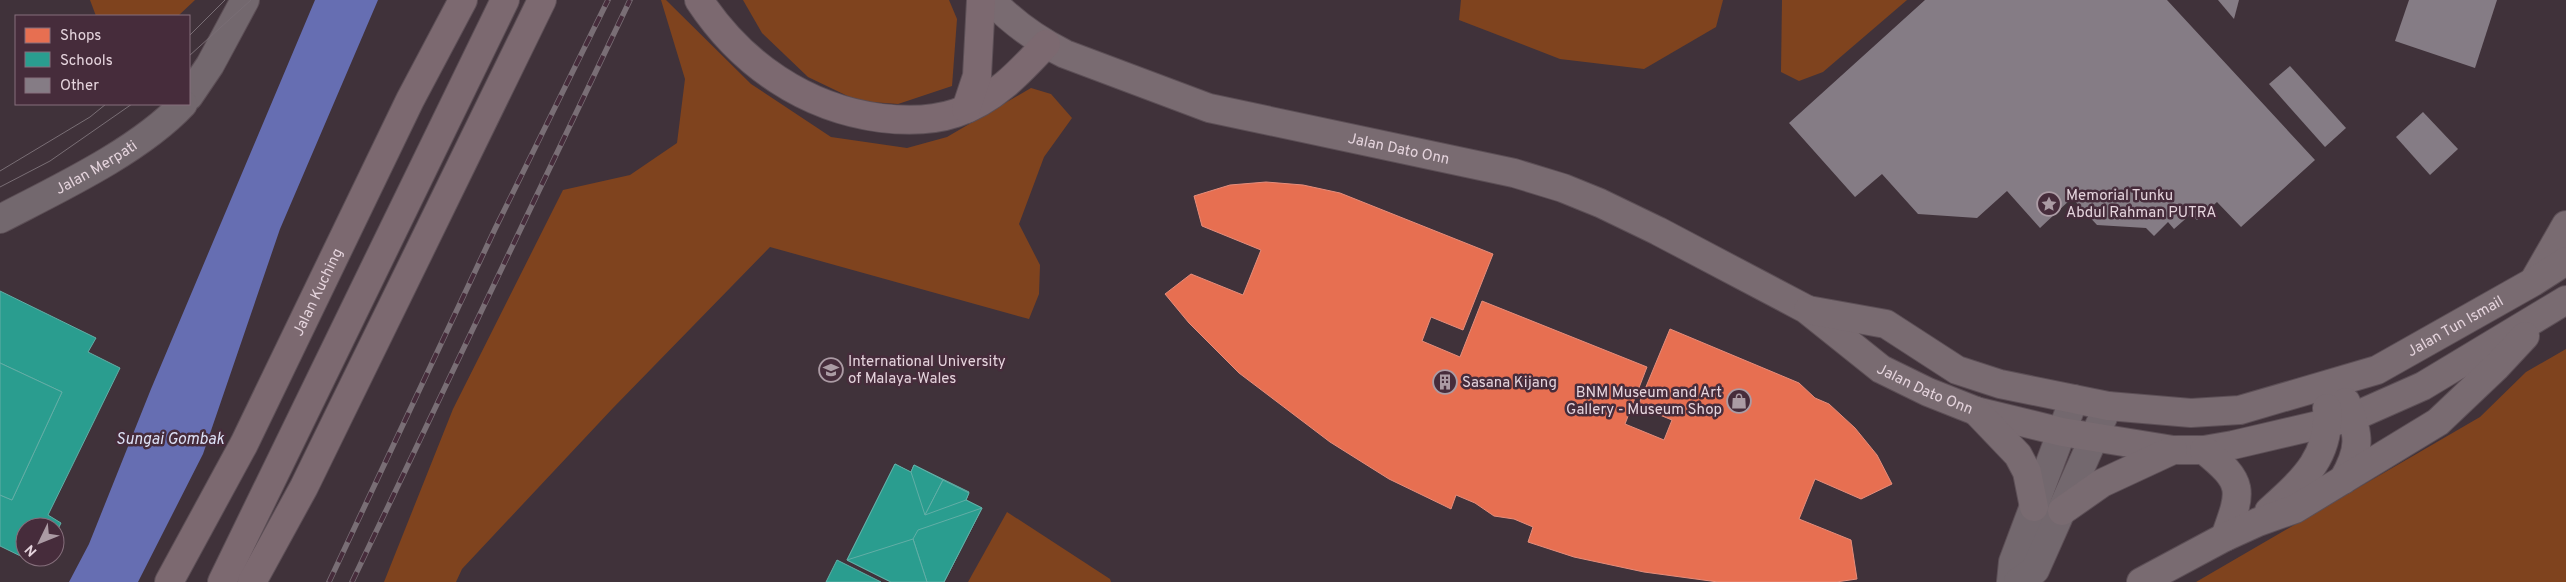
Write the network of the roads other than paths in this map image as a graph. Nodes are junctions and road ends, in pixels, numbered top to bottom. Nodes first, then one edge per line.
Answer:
1 (245, 0) edge
2 (463, 0) edge
3 (505, 0) edge
4 (542, 0) edge
5 (699, 0) edge
6 (981, 0) edge
7 (991, 0) edge
8 (1046, 44) junction
9 (190, 95) edge
10 (182, 105) edge
11 (966, 109) junction
12 (0, 219) edge
13 (2566, 225) edge
14 (2566, 261) edge
15 (2533, 282) junction
16 (2555, 307) edge
17 (1806, 309) junction
18 (2332, 385) junction
19 (2074, 399) junction
20 (2108, 406) junction
21 (1976, 411) junction
22 (2340, 421) junction
23 (2062, 432) junction
24 (2095, 437) junction
25 (2173, 450) junction
26 (2204, 450) junction
27 (2343, 480) junction
28 (2034, 507) junction
29 (2062, 511) junction
30 (2258, 522) junction
31 (2225, 537) junction
32 (169, 582) edge
33 (222, 582) edge
34 (252, 582) edge
35 (2012, 582) edge
36 (2018, 582) edge
37 (2141, 582) edge

1 - 9 street
2 - 32 highway, Jalan Kuching
3 - 33 highway
4 - 34 highway
5 - 11 highway
6 - 11 highway
7 - 8 street, Jalan Dato Onn
8 - 11 highway
8 - 17 street, Jalan Dato Onn
10 - 12 street, Jalan Merpati
13 - 15 street
14 - 15 street, Jalan Tun Ismail
15 - 18 street, Jalan Tun Ismail
16 - 22 street
16 - 27 street
17 - 19 street, Jalan Dato Onn
17 - 21 street, Jalan Dato Onn
18 - 20 street, Jalan Tun Ismail
18 - 22 street
19 - 20 street, Jalan Dato Onn
19 - 23 street
20 - 24 street
21 - 23 street, Jalan Dato Onn
21 - 28 street
22 - 26 street
22 - 27 street
22 - 30 street
23 - 24 street, Jalan Dato Onn
23 - 28 street
24 - 25 street
24 - 29 street
25 - 26 street
25 - 29 street
26 - 31 street
27 - 30 street
28 - 35 street
29 - 36 street
30 - 31 street
31 - 37 street

